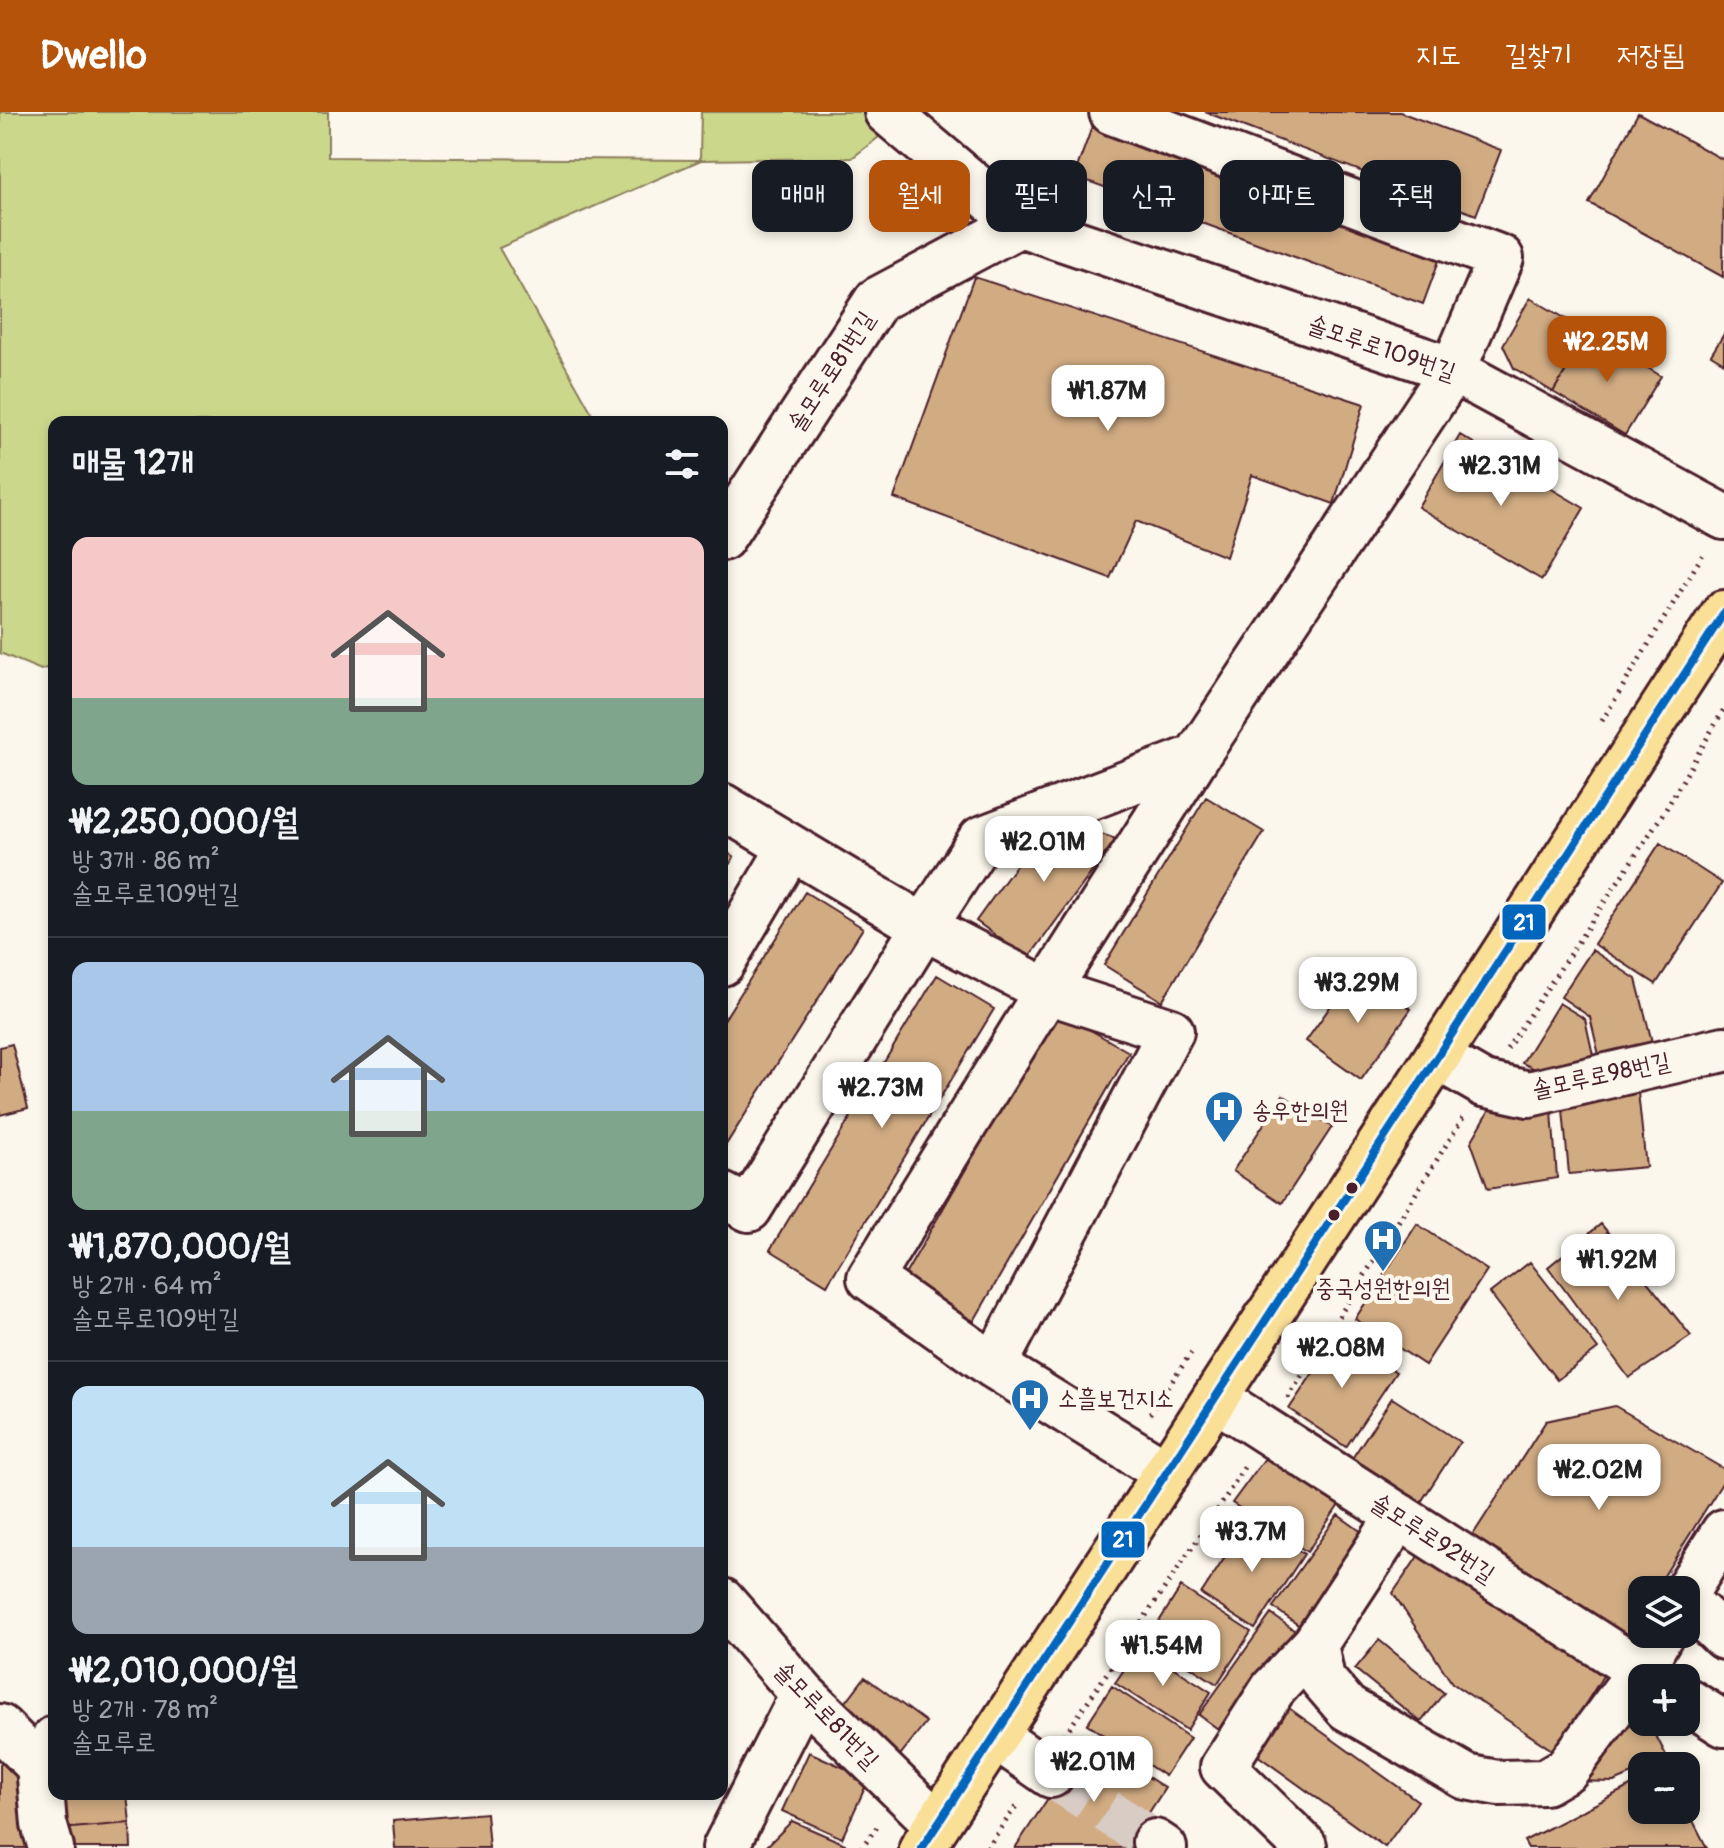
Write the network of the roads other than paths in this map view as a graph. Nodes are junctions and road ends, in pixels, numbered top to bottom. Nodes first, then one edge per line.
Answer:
1 (887, 112) edge
2 (1112, 112) edge
3 (986, 195) edge
4 (1005, 232) edge
5 (1044, 232) edge
6 (1453, 370) junction
7 (1724, 517) edge
8 (728, 529) edge
9 (1724, 613) edge
10 (1196, 757) junction
11 (728, 810) edge
12 (790, 848) junction
13 (924, 927) junction
14 (728, 953) edge
15 (1047, 991) junction
16 (1724, 1049) edge
17 (1437, 1057) junction
18 (728, 1198) edge
19 (994, 1366) junction
20 (1215, 1398) junction
21 (1167, 1473) junction
22 (1399, 1516) junction
23 (1724, 1532) edge
24 (1696, 1576) edge
25 (728, 1608) edge
26 (1700, 1614) edge
27 (1724, 1637) edge
28 (1315, 1644) junction
29 (1651, 1661) edge
30 (803, 1694) junction
31 (1700, 1709) edge
32 (1724, 1724) edge
33 (0, 1727) edge
34 (995, 1736) junction
35 (46, 1752) edge
36 (1046, 1772) tunnel mouth
37 (929, 1836) edge
38 (51, 1848) edge
39 (725, 1848) edge
40 (1301, 1848) edge

1 - 3 street
2 - 6 street
4 - 8 street, 솔모루로81번길
5 - 6 street, 솔모루로109번길
6 - 7 street, 솔모루로109번길
6 - 10 street
9 - 17 main road
10 - 13 street
10 - 15 street
11 - 12 street
12 - 13 street
12 - 14 street
13 - 15 street
13 - 18 street
15 - 19 street
15 - 19 street
16 - 17 street, 솔모루로98번길
17 - 20 main road
19 - 21 street
20 - 21 main road
20 - 22 street, 솔모루로92번길
21 - 34 main road
22 - 28 street
22 - 29 street, 솔모루로92번길
23 - 24 street
25 - 30 street, 솔모루로81번길
26 - 27 street
28 - 29 street
28 - 40 street
30 - 37 street, 솔모루로81번길
30 - 39 street
31 - 32 street
33 - 35 street
34 - 36 street
34 - 37 main road
35 - 38 street

